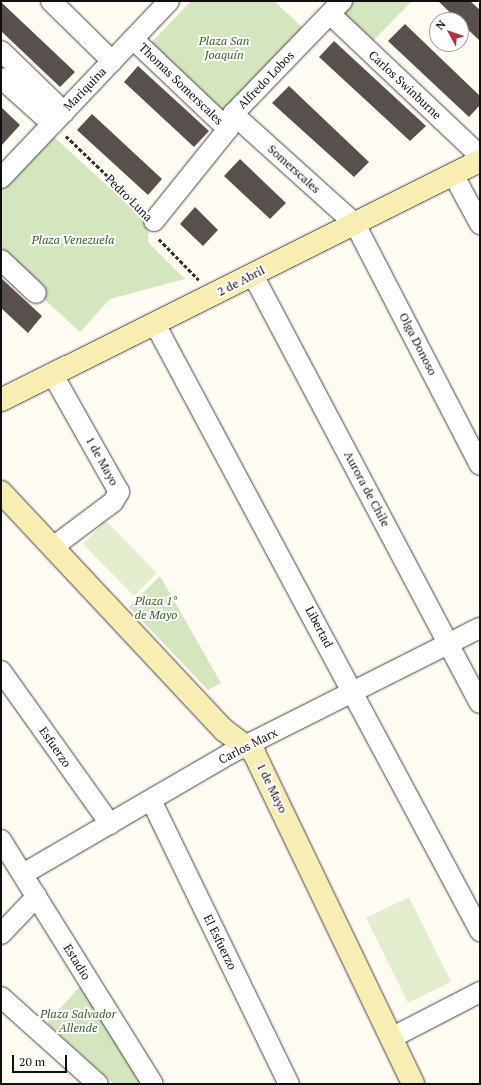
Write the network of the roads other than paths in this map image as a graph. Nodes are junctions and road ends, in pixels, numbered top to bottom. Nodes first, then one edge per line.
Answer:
1 (51, 1) edge
2 (169, 1) edge
3 (336, 7) edge
4 (133, 38) junction
5 (1, 51) edge
6 (112, 61) junction
7 (1, 78) edge
8 (58, 118) junction
9 (231, 122) junction
10 (480, 156) edge
11 (480, 161) edge
12 (453, 174) junction
13 (1, 178) edge
14 (154, 221) road end
15 (355, 224) junction
16 (480, 224) edge
17 (1, 260) edge
18 (253, 275) junction
19 (36, 294) dead end
20 (155, 324) junction
21 (53, 375) junction
22 (1, 400) edge
23 (480, 465) edge
24 (1, 492) edge
25 (53, 547) junction
26 (480, 628) edge
27 (450, 644) junction
28 (1, 671) edge
29 (354, 692) junction
30 (480, 703) edge
31 (247, 746) junction
32 (151, 800) junction
33 (110, 824) junction
34 (1, 840) edge
35 (23, 874) junction
36 (37, 896) junction
37 (480, 931) edge
38 (1, 934) edge
39 (480, 992) edge
40 (1, 996) edge
41 (391, 1038) junction
42 (98, 1084) edge
43 (153, 1084) edge
44 (289, 1084) edge
45 (413, 1084) edge

1 - 6 street
2 - 4 street, Mariquina
3 - 9 street, Alfredo Lobos
3 - 10 street, Carlos Swinburne
4 - 6 street, Mariquina
4 - 9 street, Thomas Somerscales
5 - 8 street
6 - 8 street, Mariquina
7 - 8 street
8 - 13 street, Mariquina
9 - 14 street, Alfredo Lobos
9 - 15 street, Somerscales
11 - 12 street, 2 de Abril
12 - 15 street, 2 de Abril
12 - 16 street
15 - 18 street, 2 de Abril
15 - 23 street, Olga Donoso
17 - 19 street
18 - 20 street, 2 de Abril
18 - 27 street, Aurora de Chile
20 - 21 street, 2 de Abril
20 - 29 street, Libertad
21 - 22 street, 2 de Abril
21 - 25 street, 1 de Mayo
24 - 25 street, 1 de Mayo
25 - 31 street, 1 de Mayo
26 - 27 street, Carlos Marx
27 - 29 street, Carlos Marx
27 - 30 street, Aurora de Chile
28 - 33 street, Esfuerzo
29 - 31 street, Carlos Marx
29 - 37 street, Libertad
31 - 32 street, Carlos Marx
31 - 41 street, 1 de Mayo
32 - 33 street, Carlos Marx
32 - 44 street, El Esfuerzo
33 - 35 street, Carlos Marx
34 - 35 street, Estadio
35 - 36 street, Estadio
36 - 38 street
36 - 43 street, Estadio
39 - 41 street
40 - 42 street
41 - 45 street, 1 de Mayo

